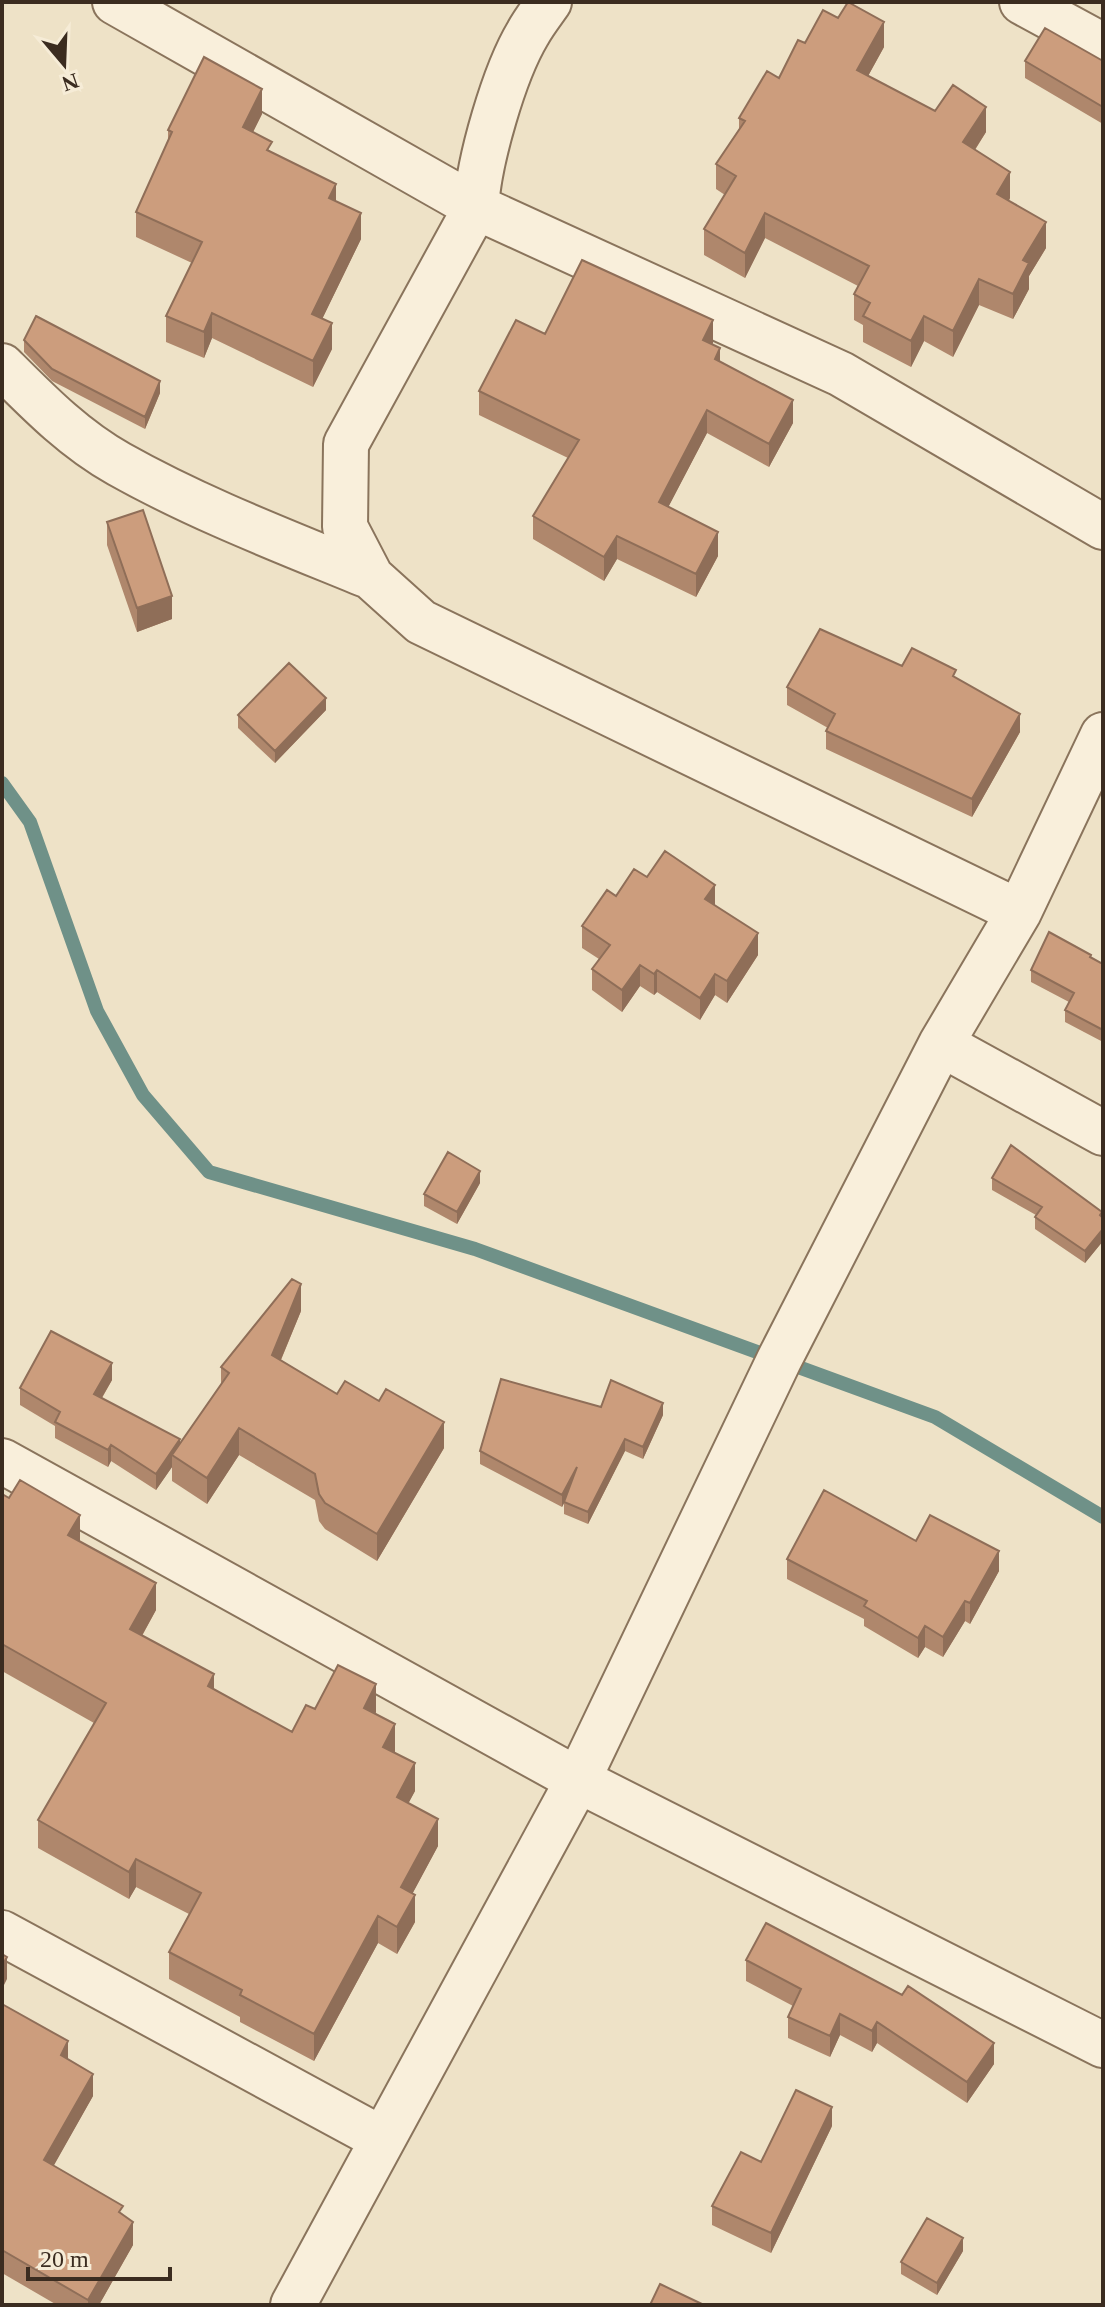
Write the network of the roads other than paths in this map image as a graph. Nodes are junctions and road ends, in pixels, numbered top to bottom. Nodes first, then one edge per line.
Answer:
1 (115, 2) edge
2 (549, 2) edge
3 (1022, 2) edge
4 (1103, 46) edge
5 (476, 207) junction
6 (2, 366) edge
7 (1103, 527) edge
8 (371, 577) junction
9 (1103, 735) edge
10 (1019, 912) junction
11 (941, 1044) junction
12 (1103, 1133) edge
13 (2, 1461) edge
14 (578, 1780) junction
15 (2, 1933) edge
16 (1103, 2045) edge
17 (382, 2139) junction
18 (293, 2305) edge

1 - 5 street
2 - 5 street
3 - 4 street
5 - 7 street
5 - 8 street
6 - 8 street
8 - 10 street
9 - 10 street
10 - 11 street
11 - 12 street
11 - 14 street
13 - 14 street
14 - 16 street
14 - 17 street
15 - 17 street
17 - 18 street

